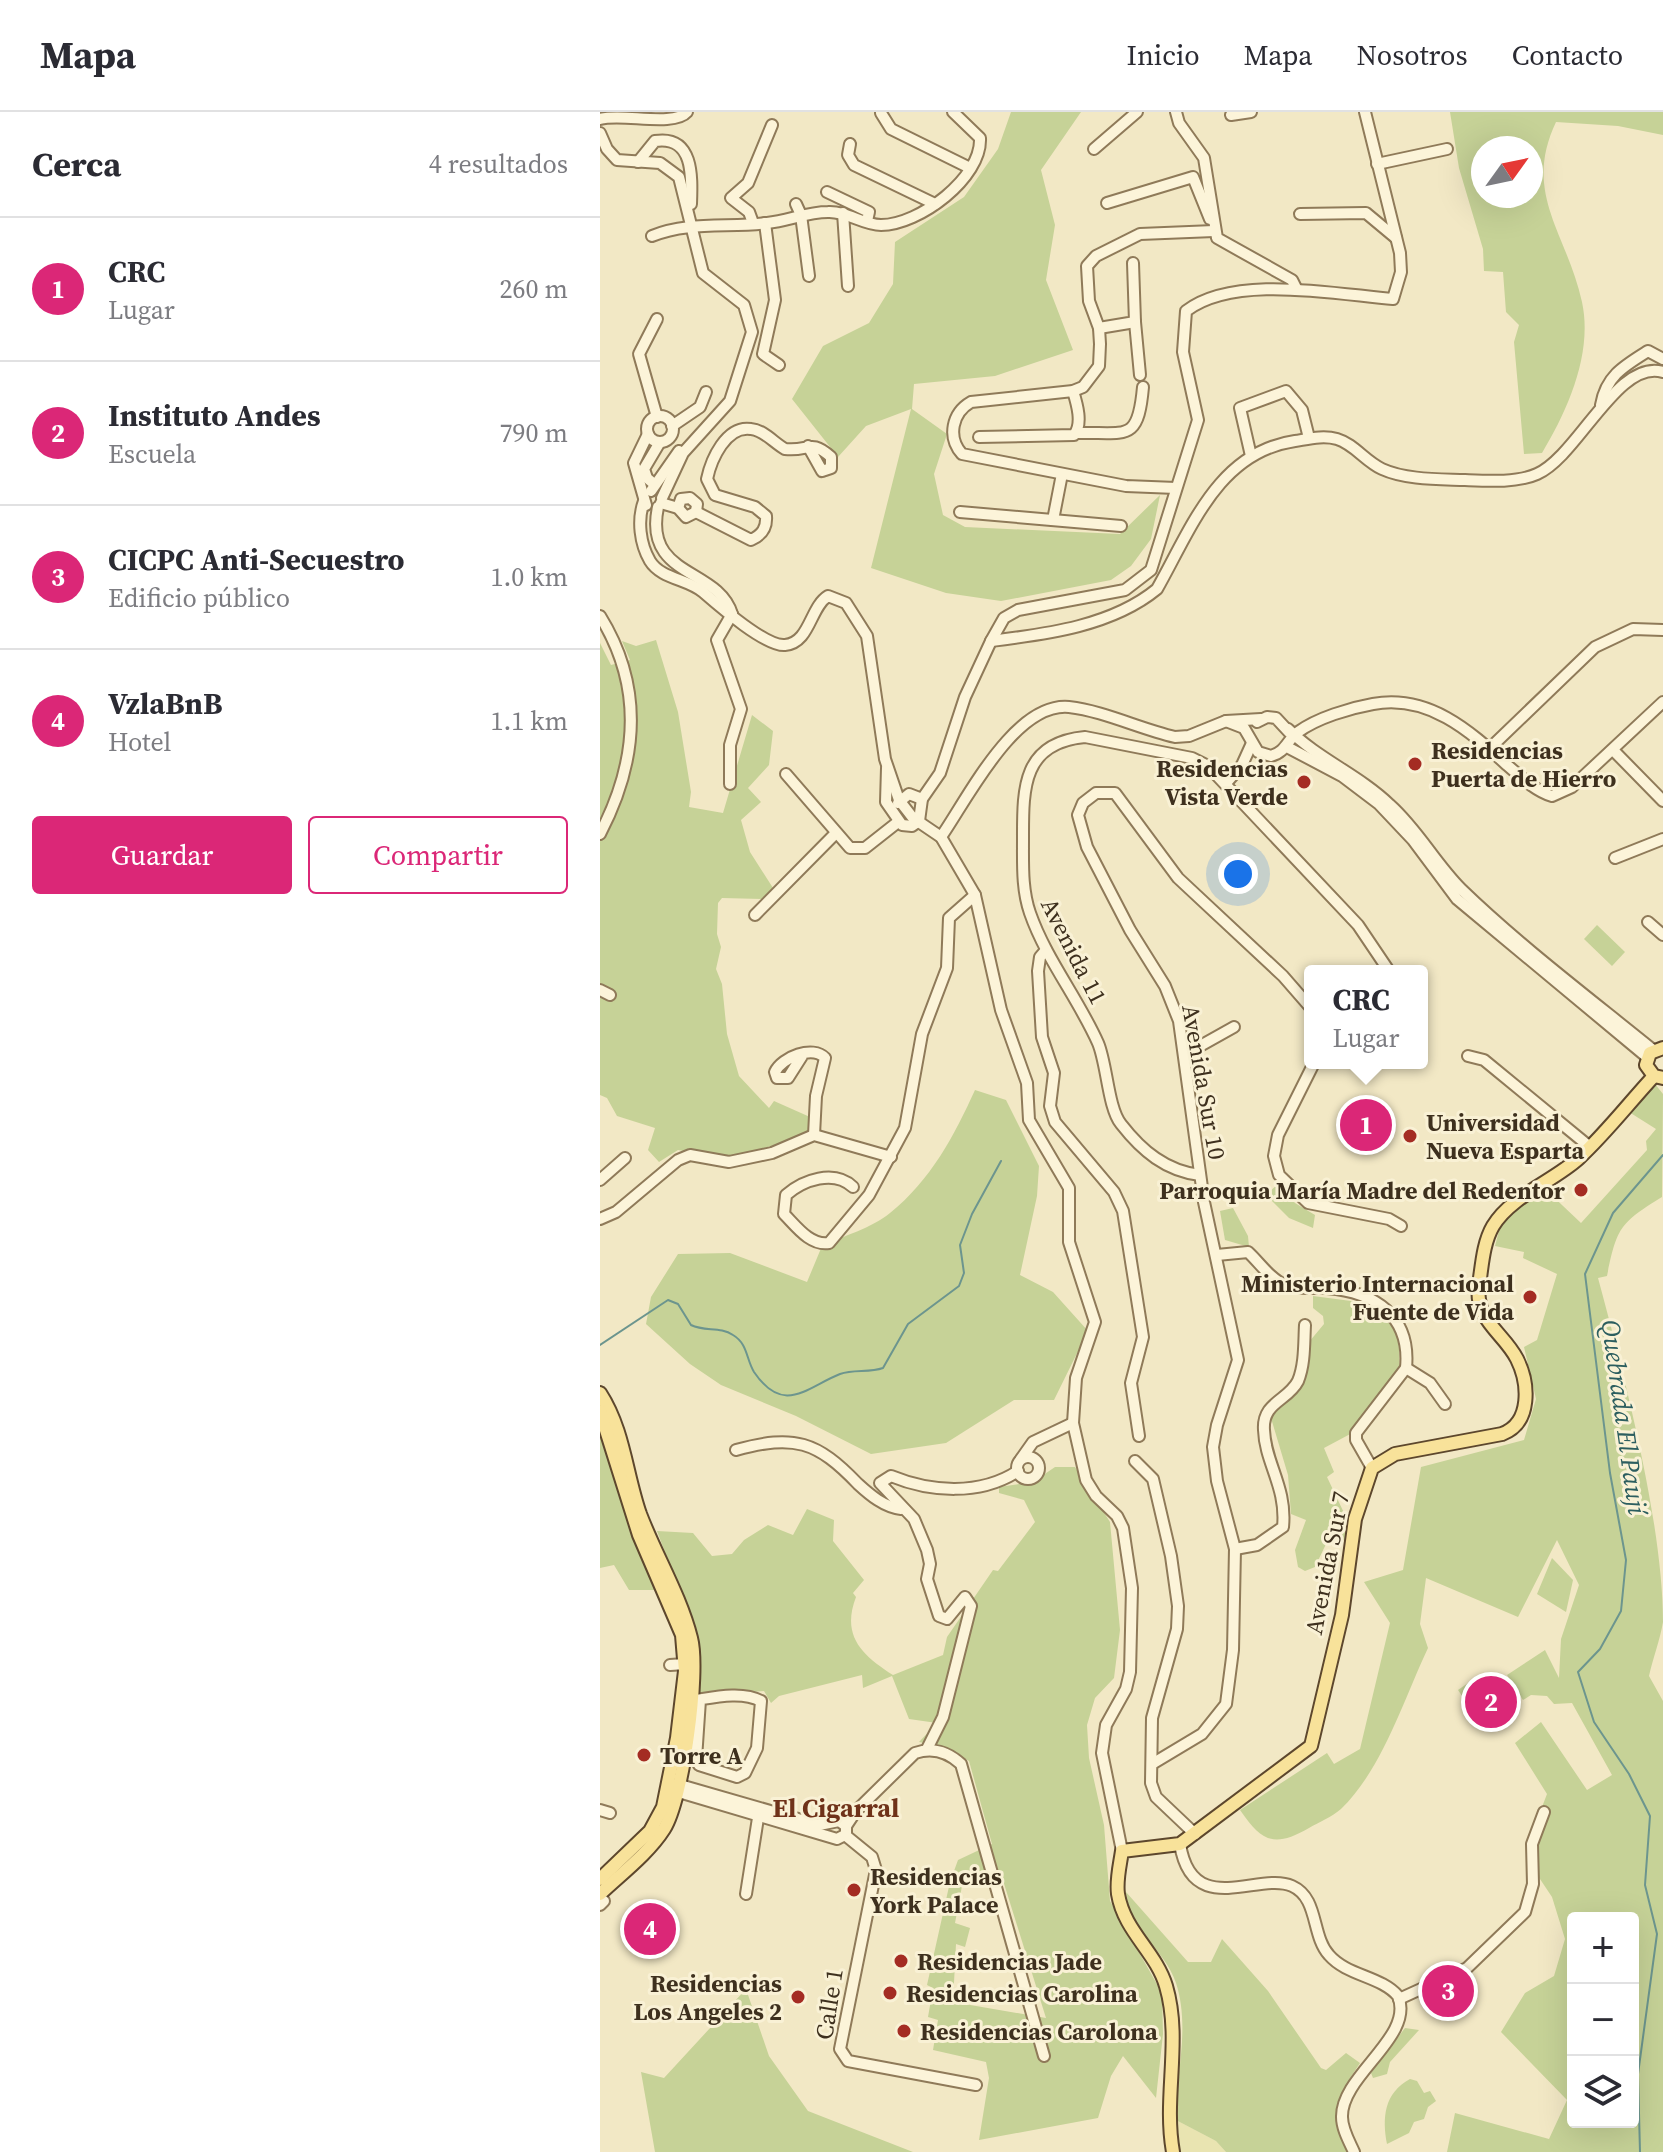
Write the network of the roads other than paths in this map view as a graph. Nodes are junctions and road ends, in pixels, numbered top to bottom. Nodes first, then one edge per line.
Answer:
1 (687, 112) edge
2 (953, 112) edge
3 (1137, 112) edge
4 (1176, 112) edge
5 (1251, 112) edge
6 (1354, 112) edge
7 (1365, 112) edge
8 (881, 113) edge
9 (1231, 115) dead end
10 (600, 119) edge
11 (772, 125) dead end
12 (600, 133) edge
13 (850, 144) dead end
14 (1094, 149) dead end
15 (1447, 149) dead end
16 (638, 162) junction
17 (1377, 164) junction
18 (970, 168) junction
19 (827, 192) dead end
20 (1107, 203) dead end
21 (796, 204) dead end
22 (935, 204) junction
23 (843, 213) junction
24 (1300, 214) dead end
25 (801, 215) junction
26 (867, 221) junction
27 (759, 223) junction
28 (692, 225) junction
29 (1214, 228) junction
30 (652, 236) dead end
31 (1397, 238) junction
32 (1133, 263) dead end
33 (809, 276) dead end
34 (848, 286) dead end
35 (1297, 290) junction
36 (657, 319) dead end
37 (1135, 322) junction
38 (1099, 328) junction
39 (1663, 359) edge
40 (779, 365) dead end
41 (1663, 372) edge
42 (1140, 375) dead end
43 (1143, 387) dead end
44 (1073, 391) junction
45 (706, 392) dead end
46 (1601, 405) junction
47 (657, 417) junction
48 (672, 426) junction
49 (1077, 433) junction
50 (648, 434) junction
51 (979, 437) dead end
52 (1309, 438) junction
53 (660, 442) junction
54 (691, 443) junction
55 (808, 446) dead end
56 (1251, 456) junction
57 (1062, 474) junction
58 (1176, 488) junction
59 (649, 493) junction
60 (660, 503) junction
61 (960, 512) dead end
62 (1053, 520) junction
63 (1121, 526) dead end
64 (732, 614) junction
65 (600, 616) edge
66 (1663, 630) edge
67 (991, 641) junction
68 (1663, 702) edge
69 (1261, 719) junction
70 (1226, 721) junction
71 (1317, 723) junction
72 (1288, 736) junction
73 (1251, 741) junction
74 (1489, 749) junction
75 (1613, 750) junction
76 (1315, 751) junction
77 (1265, 755) junction
78 (1242, 765) junction
79 (888, 766) junction
80 (786, 774) dead end
81 (1227, 782) junction
82 (730, 784) dead end
83 (922, 799) junction
84 (899, 800) junction
85 (1663, 801) edge
86 (897, 820) junction
87 (919, 821) junction
88 (600, 834) edge
89 (835, 834) junction
90 (941, 837) junction
91 (1663, 839) edge
92 (1615, 858) dead end
93 (975, 895) junction
94 (755, 915) dead end
95 (1648, 922) dead end
96 (1663, 935) edge
97 (1046, 950) junction
98 (1385, 965) edge
99 (1304, 1000) edge
100 (1234, 1027) dead end
101 (1654, 1052) edge
102 (1184, 1055) junction
103 (802, 1056) dead end
104 (1468, 1056) dead end
105 (1311, 1069) edge
106 (1660, 1078) edge
107 (814, 1135) junction
108 (1590, 1147) junction
109 (891, 1157) junction
110 (625, 1158) dead end
111 (1200, 1175) junction
112 (600, 1180) edge
113 (853, 1187) dead end
114 (600, 1219) edge
115 (1401, 1226) dead end
116 (1217, 1255) junction
117 (1305, 1325) dead end
118 (1406, 1368) junction
119 (600, 1393) edge
120 (1445, 1404) dead end
121 (600, 1411) edge
122 (1073, 1423) junction
123 (1139, 1436) dead end
124 (1041, 1438) junction
125 (736, 1450) dead end
126 (1135, 1461) dead end
127 (1038, 1464) junction
128 (1019, 1466) junction
129 (1372, 1468) junction
130 (903, 1509) junction
131 (1235, 1549) junction
132 (685, 1664) junction
133 (670, 1665) dead end
134 (695, 1701) junction
135 (927, 1749) junction
136 (1152, 1764) junction
137 (675, 1789) junction
138 (1544, 1812) dead end
139 (758, 1818) junction
140 (818, 1829) junction
141 (846, 1830) junction
142 (1195, 1834) junction
143 (1180, 1844) junction
144 (1122, 1851) junction
145 (600, 1879) edge
146 (746, 1894) dead end
147 (601, 1900) edge
148 (1399, 1999) junction
149 (1044, 2056) dead end
150 (976, 2085) dead end
151 (1173, 2152) edge
152 (1354, 2152) edge

1 - 10 street
2 - 18 street
3 - 14 street
4 - 29 street
5 - 9 street
6 - 7 street
7 - 17 street
8 - 18 street
11 - 27 street
12 - 16 street
13 - 22 street
15 - 17 street
16 - 28 street
16 - 28 street
17 - 31 street
18 - 22 street
19 - 26 street
20 - 29 street
21 - 25 street
22 - 26 street
23 - 25 street
23 - 26 street
23 - 34 street
24 - 31 street
25 - 27 street
25 - 33 street
27 - 28 street
27 - 40 street
28 - 30 street
28 - 54 street
29 - 35 street
29 - 38 street
31 - 35 street
32 - 37 street
35 - 58 street
36 - 47 street
37 - 38 street
37 - 42 street
38 - 44 street
39 - 46 street
41 - 46 street
43 - 49 street
44 - 49 street
44 - 57 street
45 - 48 street
46 - 52 street
47 - 48 street
47 - 50 street
48 - 53 street
49 - 51 street
50 - 53 street
50 - 59 street
52 - 56 street
52 - 56 street
53 - 59 street
54 - 59 street
54 - 60 street
55 - 60 street
56 - 67 street
57 - 58 street
57 - 62 street
58 - 67 street
59 - 60 street
59 - 64 street
60 - 64 street
61 - 62 street
62 - 63 street
64 - 79 street
64 - 82 street
65 - 88 street
66 - 74 street
67 - 83 street
68 - 75 street
69 - 70 street
69 - 72 street
69 - 73 street
70 - 73 street
70 - 90 street
71 - 72 street
71 - 74 street
71 - 76 street
72 - 76 street
72 - 77 street
72 - 101 street
73 - 77 street
73 - 78 street
74 - 75 street
75 - 85 street
76 - 101 street
77 - 78 street
78 - 81 street
79 - 84 street
79 - 86 street
80 - 89 street
81 - 97 street, Avenida 11
81 - 98 street
83 - 84 street
83 - 87 street
84 - 86 street
84 - 87 street
86 - 87 street
86 - 89 street
87 - 90 street
89 - 94 street
90 - 93 street
91 - 92 street
93 - 109 street
93 - 122 street
95 - 96 street
97 - 111 street, Avenida 11
97 - 123 street
99 - 102 street, Avenida Sur 10
100 - 102 street
101 - 106 main road
102 - 111 street, Avenida Sur 10
103 - 107 street
104 - 108 street
105 - 115 street
106 - 108 main road, Avenida Sur 7
107 - 109 street
107 - 114 street
108 - 129 main road, Avenida Sur 7
109 - 113 street
110 - 112 street
111 - 116 street, Avenida Sur 10
116 - 118 street
116 - 131 street, Avenida Sur 10
117 - 131 street
118 - 120 street
118 - 129 street
119 - 134 main road
121 - 132 main road
122 - 124 street
122 - 144 street
124 - 127 street
124 - 128 street
125 - 130 street
126 - 136 street
127 - 128 street
127 - 128 street
128 - 130 street
129 - 142 main road, Avenida Sur 7
130 - 135 street
131 - 136 street, Avenida Sur 10
132 - 133 street
132 - 137 main road
134 - 134 street
134 - 137 main road
135 - 141 street
135 - 149 street
136 - 142 street
137 - 139 street
137 - 140 street
137 - 145 main road
137 - 147 main road
138 - 148 street
139 - 140 street
139 - 146 street
140 - 141 street
141 - 150 street, Calle 1
142 - 143 main road, Avenida Sur 7
143 - 144 main road, Avenida Sur 7
143 - 148 street
144 - 151 main road
148 - 152 street

